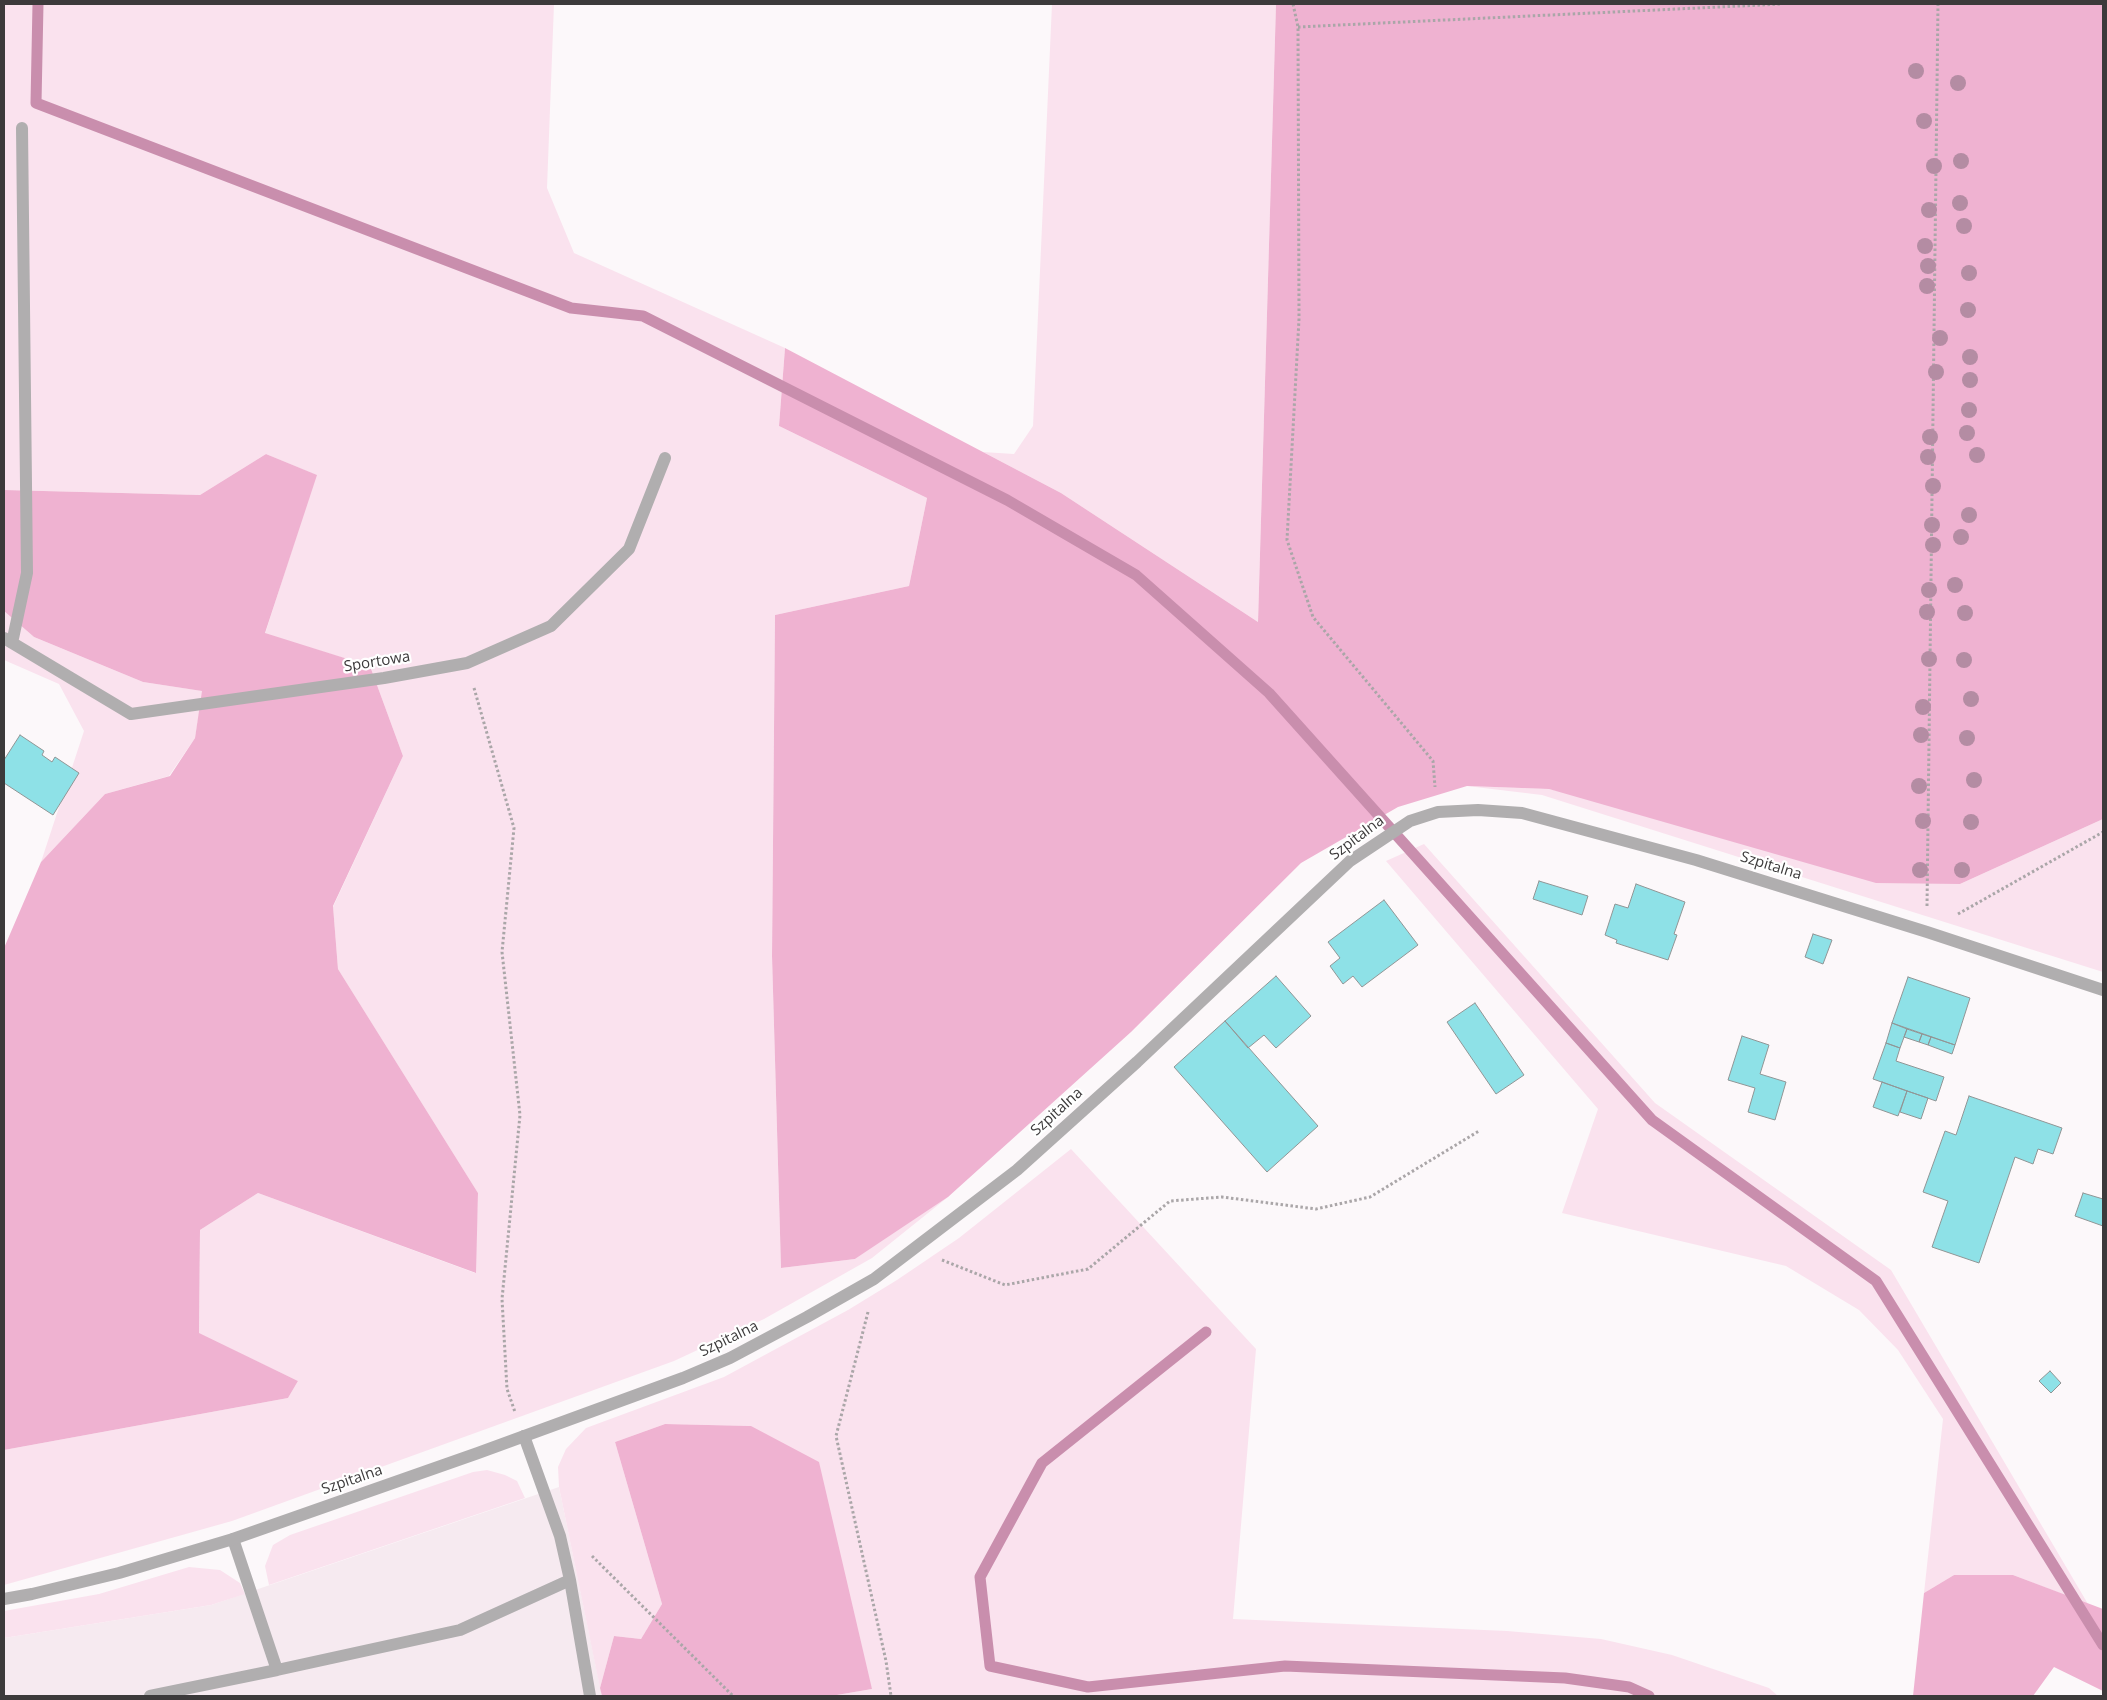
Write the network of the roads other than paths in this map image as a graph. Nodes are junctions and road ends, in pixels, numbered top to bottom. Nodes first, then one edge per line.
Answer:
1 (22, 128) dead end
2 (665, 458) dead end
3 (8, 641) edge
4 (2103, 990) edge
5 (524, 1436) junction
6 (233, 1539) junction
7 (570, 1580) junction
8 (4, 1599) edge
9 (277, 1670) junction
10 (150, 1696) edge
11 (590, 1696) edge

1 - 3 street, Sportowa
2 - 3 street, Sportowa
4 - 5 street, Szpitalna
5 - 6 street, Szpitalna
5 - 7 street
6 - 8 street, Szpitalna
6 - 9 street
7 - 9 street
7 - 11 street
9 - 10 street

